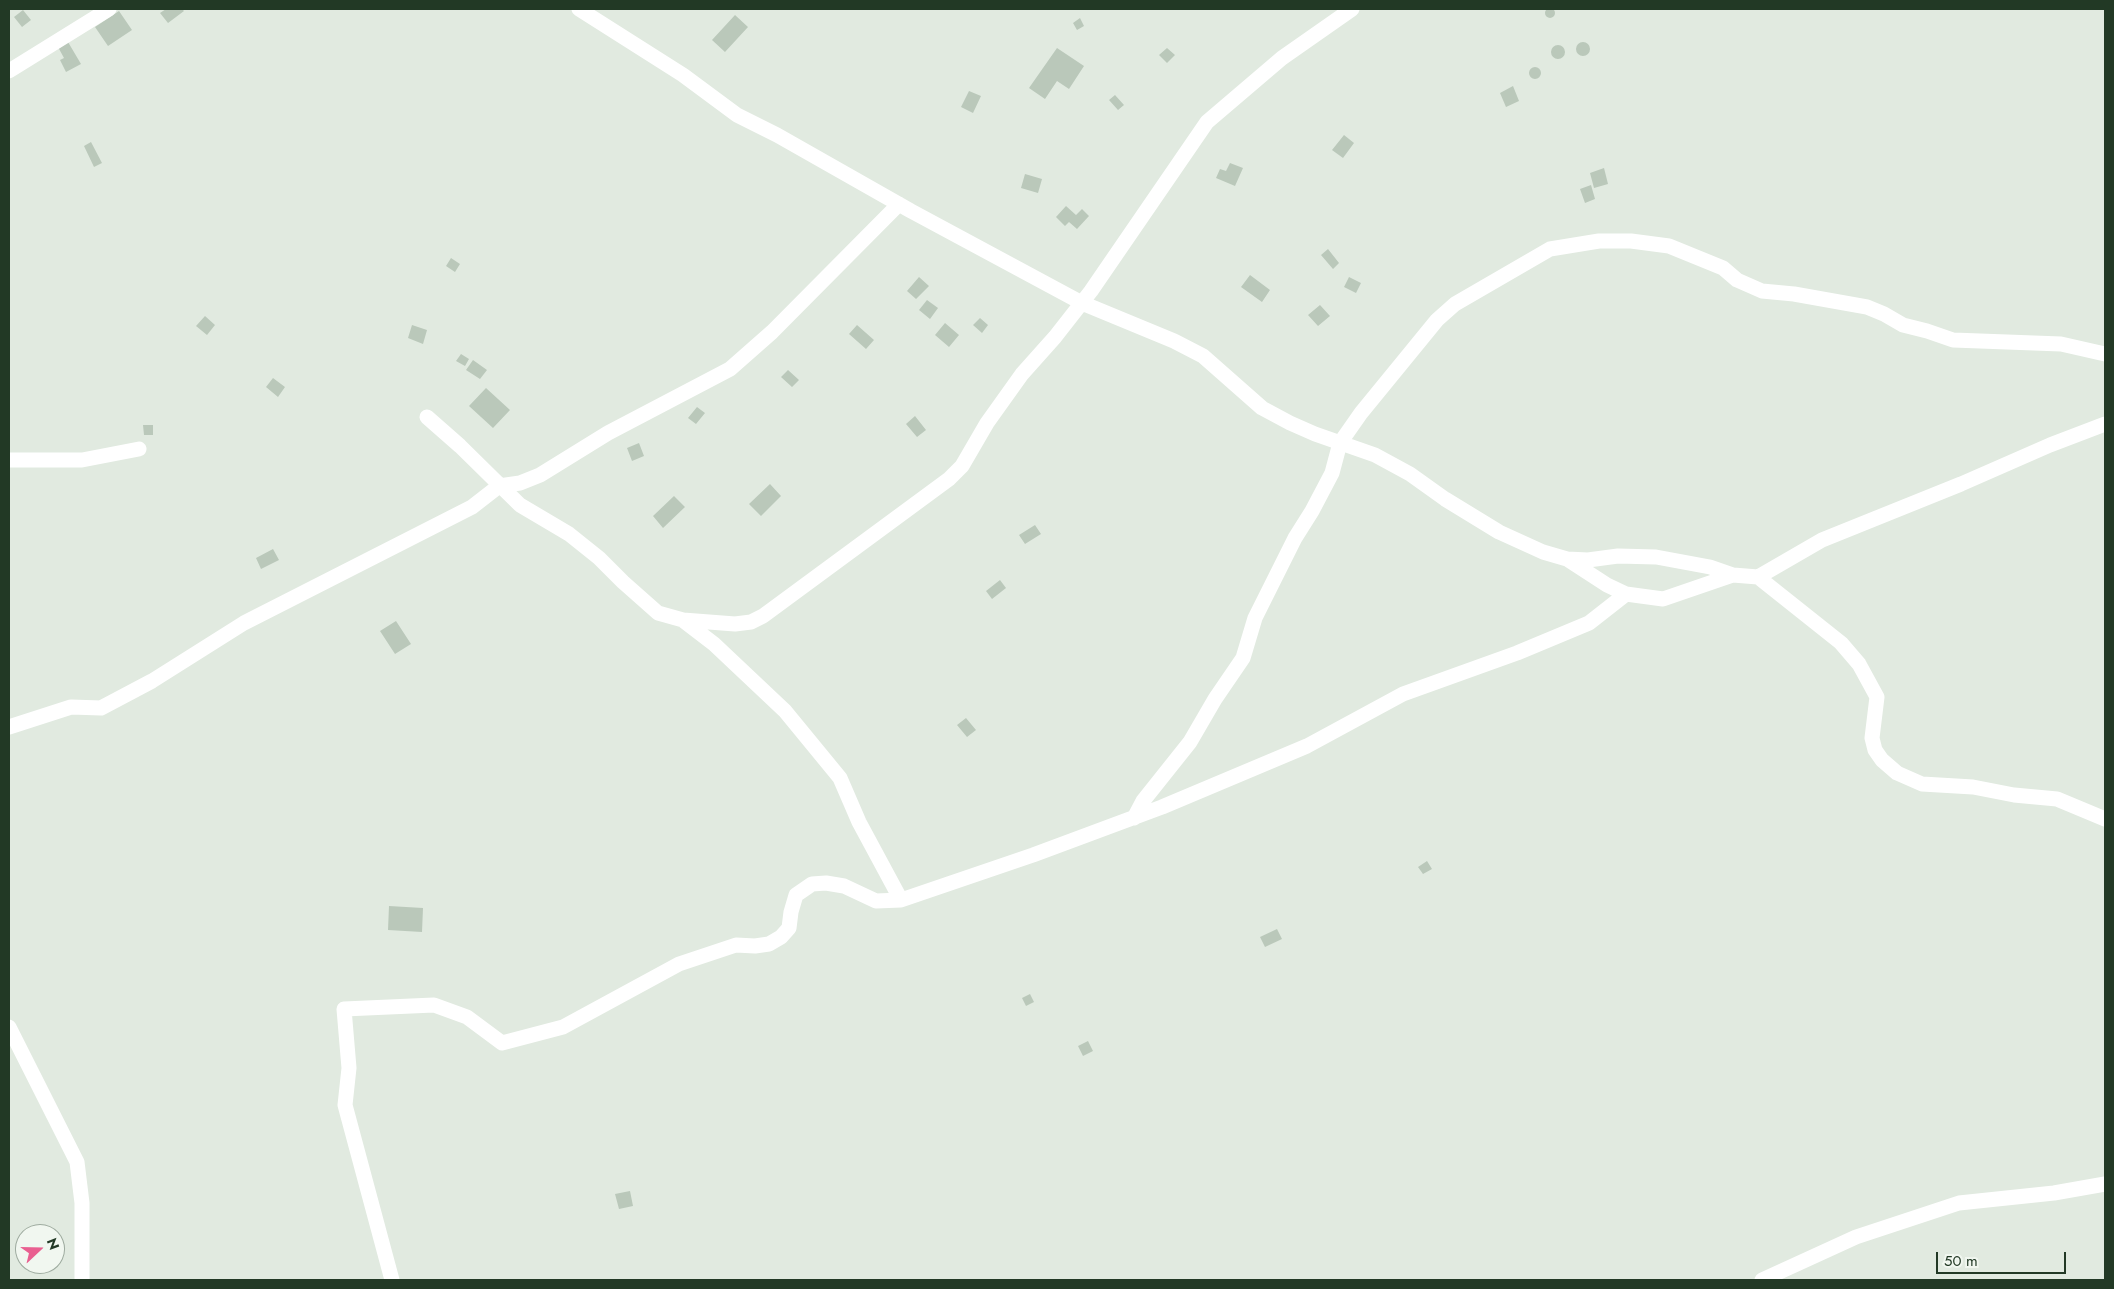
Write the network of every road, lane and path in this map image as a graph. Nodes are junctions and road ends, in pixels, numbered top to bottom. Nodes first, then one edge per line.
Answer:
1 (109, 9) edge
2 (579, 9) edge
3 (1352, 9) edge
4 (9, 71) edge
5 (899, 204) junction
6 (1082, 303) junction
7 (2105, 354) edge
8 (427, 417) dead end
9 (2105, 424) edge
10 (1340, 443) junction
11 (138, 449) dead end
12 (9, 460) edge
13 (499, 486) junction
14 (1567, 559) junction
15 (1733, 575) junction
16 (1758, 577) junction
17 (1626, 594) junction
18 (683, 620) junction
19 (9, 727) edge
20 (1134, 818) junction
21 (2105, 819) edge
22 (901, 900) junction
23 (9, 1027) edge
24 (16, 1057) edge
25 (2105, 1184) edge
26 (1786, 1276) edge
27 (82, 1280) edge
28 (392, 1280) edge
29 (1762, 1280) edge

1 - 4 street
2 - 5 street
3 - 6 street
5 - 6 street
5 - 13 street
6 - 10 street
6 - 18 street
7 - 10 street
8 - 13 street
9 - 16 street
10 - 14 street
10 - 20 street
11 - 12 street
13 - 18 street
13 - 19 street
14 - 15 street
14 - 17 street
15 - 16 street
15 - 17 street
16 - 21 street
17 - 20 street
18 - 22 street
20 - 22 street
22 - 28 street
23 - 24 street
24 - 27 street
25 - 26 street
26 - 29 street

